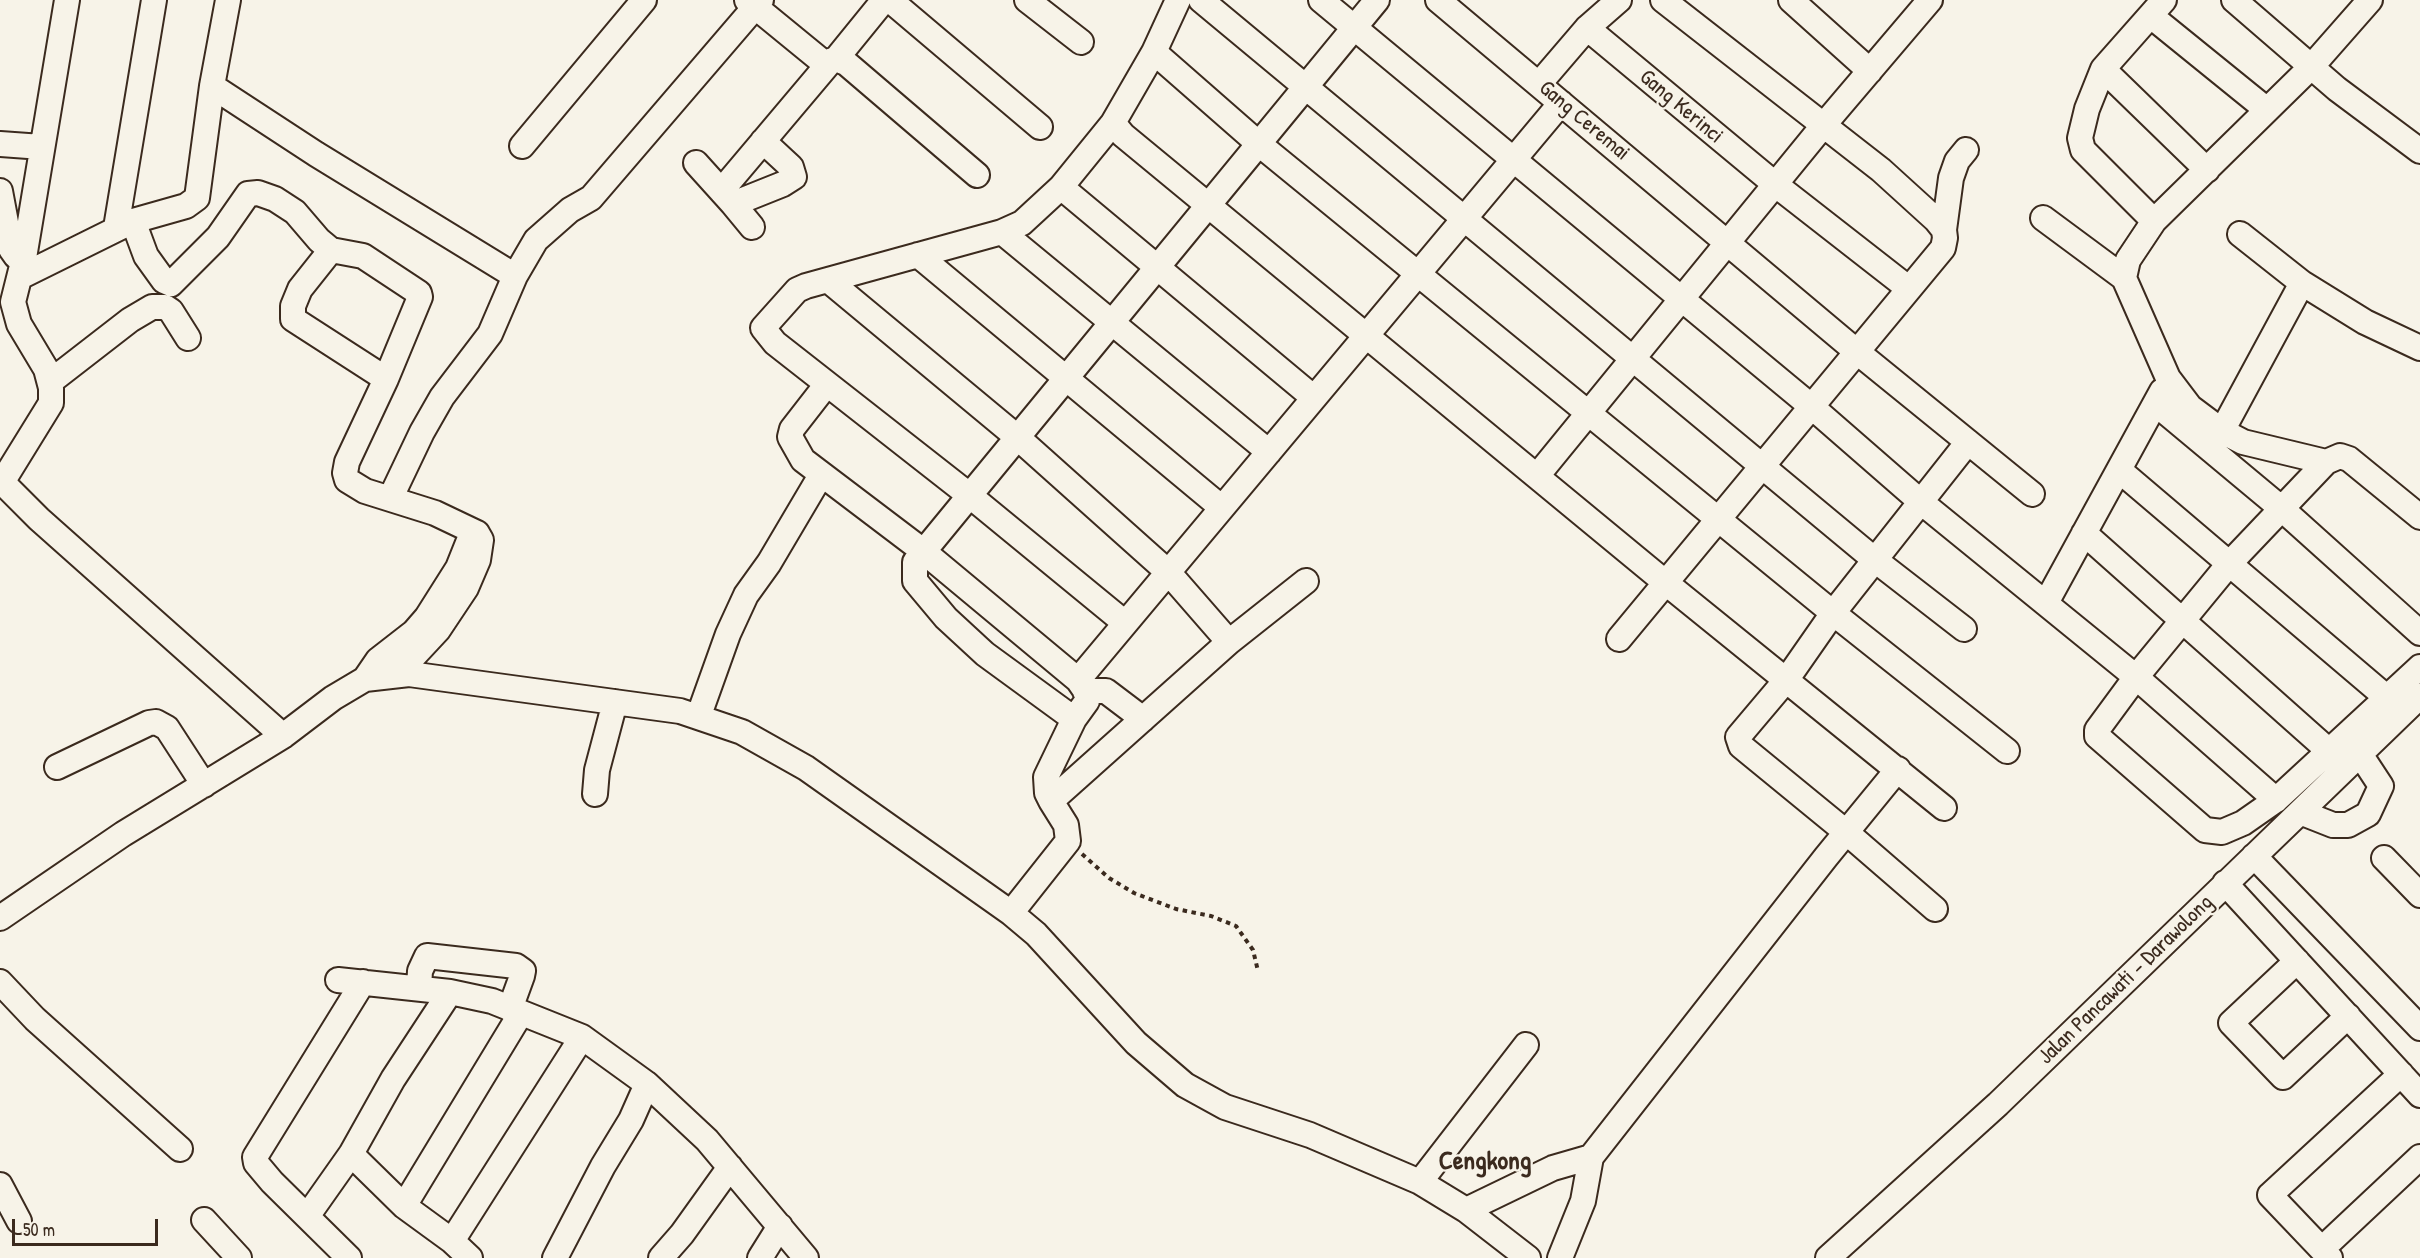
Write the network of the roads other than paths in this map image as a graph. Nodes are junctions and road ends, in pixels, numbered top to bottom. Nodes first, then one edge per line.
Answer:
1 (67, 0) edge
2 (154, 0) edge
3 (228, 0) edge
4 (644, 0) edge
5 (1201, 0) edge
6 (1321, 0) edge
7 (1377, 0) edge
8 (1438, 0) edge
9 (1619, 0) edge
10 (1663, 0) edge
11 (1791, 0) edge
12 (2235, 0) edge
13 (1030, 1) edge
14 (754, 2) edge
15 (897, 2) edge
16 (1174, 2) edge
17 (2362, 3) edge
18 (1917, 4) edge
19 (2158, 8) edge
20 (1355, 27) junction
21 (1587, 28) junction
22 (1081, 42) dead end
23 (1154, 52) junction
24 (833, 60) junction
25 (2312, 66) junction
26 (2103, 69) junction
27 (1870, 71) junction
28 (1539, 84) junction
29 (212, 86) junction
30 (1306, 86) junction
31 (1561, 103) junction
32 (2267, 110) junction
33 (1113, 123) junction
34 (1040, 127) dead end
35 (1822, 127) junction
36 (763, 141) junction
37 (0, 144) edge
38 (1259, 144) junction
39 (522, 146) dead end
40 (42, 147) junction
41 (1966, 150) dead end
42 (2420, 151) edge
43 (1513, 160) junction
44 (696, 163) dead end
45 (2207, 170) junction
46 (977, 175) dead end
47 (1776, 185) junction
48 (1061, 187) junction
49 (0, 191) edge
50 (727, 197) junction
51 (1208, 207) junction
52 (1464, 218) junction
53 (2043, 218) dead end
54 (2154, 222) junction
55 (125, 224) junction
56 (752, 227) dead end
57 (1944, 230) junction
58 (1002, 231) junction
59 (2241, 234) dead end
60 (1729, 242) junction
61 (331, 249) junction
62 (918, 255) junction
63 (22, 267) junction
64 (1157, 268) junction
65 (1418, 273) junction
66 (515, 276) junction
67 (2124, 278) junction
68 (828, 280) junction
69 (164, 281) junction
70 (2302, 283) junction
71 (1908, 288) junction
72 (1682, 300) junction
73 (160, 306) junction
74 (1112, 323) junction
75 (1366, 336) junction
76 (188, 338) dead end
77 (2420, 348) edge
78 (1856, 351) junction
79 (1634, 358) junction
80 (2168, 378) junction
81 (386, 379) junction
82 (1065, 379) junction
83 (50, 382) junction
84 (827, 384) junction
85 (1314, 398) junction
86 (2156, 404) junction
87 (1812, 407) junction
88 (1589, 412) junction
89 (2222, 431) junction
90 (1017, 437) junction
91 (1968, 442) junction
92 (1269, 452) junction
93 (2326, 462) junction
94 (1764, 466) junction
95 (2119, 470) junction
96 (821, 475) junction
97 (1537, 476) junction
98 (2032, 494) dead end
99 (969, 495) junction
100 (391, 497) junction
101 (1921, 502) junction
102 (1222, 508) junction
103 (2282, 509) junction
104 (2420, 517) edge
105 (1719, 518) junction
106 (2084, 533) junction
107 (923, 551) junction
108 (1875, 560) junction
109 (2229, 564) junction
110 (1168, 572) junction
111 (1306, 581) dead end
112 (1666, 583) junction
113 (2040, 597) junction
114 (1833, 613) junction
115 (2185, 621) junction
116 (1125, 623) junction
117 (1964, 629) dead end
118 (2420, 633) edge
119 (1619, 639) dead end
120 (1229, 642) junction
121 (2420, 667) edge
122 (376, 677) junction
123 (2136, 677) junction
124 (1787, 679) junction
125 (1082, 685) junction
126 (2420, 696) edge
127 (2386, 697) junction
128 (615, 702) junction
129 (699, 716) junction
130 (1074, 719) junction
131 (1143, 719) junction
132 (284, 736) junction
133 (2007, 751) dead end
134 (2329, 751) junction
135 (2360, 754) junction
136 (57, 767) dead end
137 (1898, 769) junction
138 (204, 785) junction
139 (595, 794) dead end
140 (2276, 800) junction
141 (1051, 801) junction
142 (1944, 808) dead end
143 (2300, 812) junction
144 (1846, 831) junction
145 (2254, 856) junction
146 (2384, 858) dead end
147 (2225, 884) junction
148 (2420, 895) edge
149 (1935, 909) dead end
150 (1011, 913) junction
151 (0, 918) edge
152 (2297, 961) junction
153 (338, 980) dead end
154 (0, 982) edge
155 (363, 982) junction
156 (418, 988) junction
157 (450, 992) junction
158 (516, 1011) junction
159 (2348, 1016) junction
160 (2420, 1028) edge
161 (582, 1036) junction
162 (1526, 1045) dead end
163 (2401, 1074) junction
164 (647, 1084) junction
165 (2420, 1095) edge
166 (180, 1149) dead end
167 (351, 1154) junction
168 (1591, 1157) junction
169 (2420, 1157) edge
170 (730, 1167) junction
171 (1420, 1182) junction
172 (0, 1185) edge
173 (404, 1206) junction
174 (1466, 1210) junction
175 (308, 1215) junction
176 (204, 1220) dead end
177 (19, 1221) dead end
178 (780, 1226) junction
179 (452, 1241) junction
180 (2326, 1254) edge
181 (230, 1256) edge
182 (763, 1257) edge
183 (348, 1258) edge
184 (470, 1258) edge
185 (555, 1258) edge
186 (661, 1258) edge
187 (806, 1258) edge
188 (1528, 1258) edge
189 (1560, 1258) edge
190 (1828, 1258) edge

1 - 40 street
2 - 55 street
3 - 29 street
4 - 39 street
5 - 30 street
6 - 20 street
7 - 20 street
8 - 28 street, Gang Ceremai
9 - 21 street
10 - 35 street
11 - 27 street
12 - 25 street
13 - 22 street
14 - 24 street
14 - 66 street
15 - 24 street
15 - 34 street
16 - 23 street
17 - 25 street
18 - 27 street
19 - 26 street
19 - 32 street
20 - 30 street
20 - 43 street
21 - 28 street
21 - 47 street, Gang Kerinci
23 - 33 street
23 - 38 street
24 - 36 street
24 - 46 street
25 - 32 street
25 - 42 street
26 - 45 street
26 - 54 street
27 - 35 street
28 - 31 street, Gang Ceremai
29 - 55 street
29 - 66 street
30 - 38 street
30 - 52 street
31 - 43 street
31 - 60 street, Gang Ceremai
32 - 45 street
33 - 48 street
33 - 51 street
35 - 47 street
35 - 57 street
36 - 50 street
36 - 50 street
37 - 40 street
38 - 51 street
38 - 65 street
40 - 63 street
41 - 57 street
43 - 52 street
43 - 72 street
44 - 50 street
45 - 54 street
47 - 60 street
47 - 71 street, Gang Kerinci
48 - 58 street
48 - 64 street
49 - 63 street
50 - 56 street
51 - 64 street
51 - 75 street
52 - 65 street
52 - 79 street
53 - 67 street
54 - 67 street
55 - 63 street
55 - 69 street
57 - 71 street
58 - 62 street
58 - 74 street
59 - 70 street
60 - 72 street
60 - 78 street, Gang Ceremai
61 - 69 street
61 - 81 street
61 - 81 street
62 - 68 street
62 - 82 street
63 - 83 street
64 - 74 street
64 - 85 street
65 - 75 street
65 - 88 street
66 - 100 street
67 - 80 street
68 - 84 street
68 - 90 street
69 - 73 street
70 - 77 street
70 - 89 street
71 - 78 street
72 - 79 street
72 - 87 street
73 - 76 street
73 - 83 street
74 - 82 street
74 - 92 street
75 - 85 street
75 - 97 street
78 - 87 street
78 - 91 street, Gang Ceremai
79 - 88 street
79 - 94 street
80 - 86 street
80 - 89 street
81 - 100 street
82 - 90 street
82 - 102 street
83 - 132 street
84 - 96 street
84 - 99 street
85 - 92 street
86 - 95 street
86 - 103 street
87 - 94 street
87 - 101 street
88 - 97 street
88 - 105 street
89 - 93 street
90 - 99 street
90 - 110 street
91 - 98 street, Gang Ceremai
91 - 101 street
92 - 102 street
93 - 103 street
93 - 104 street
94 - 105 street
94 - 108 street
95 - 106 street
95 - 109 street
96 - 107 street
96 - 129 street
97 - 112 street
99 - 107 street
99 - 116 street
100 - 122 street
101 - 108 street
101 - 113 street
102 - 110 street
103 - 109 street
103 - 118 street
105 - 112 street
105 - 114 street
106 - 113 street
106 - 115 street
107 - 125 street
107 - 130 street
108 - 114 street
108 - 117 street
109 - 115 street
109 - 127 street
110 - 116 street
110 - 120 street
111 - 120 street
112 - 119 street
112 - 124 street
113 - 123 street
114 - 124 street
114 - 133 street
115 - 123 street
115 - 134 street
116 - 125 street
120 - 131 street
121 - 127 street
122 - 128 street
122 - 132 street
123 - 140 street
123 - 140 street
124 - 137 street
124 - 144 street
125 - 130 street
125 - 131 street
126 - 135 street, Jalan Pancawati - Darawolong
127 - 134 street
128 - 129 street
128 - 139 street
129 - 150 street
130 - 141 street
131 - 141 street
132 - 138 street
134 - 140 street
135 - 143 street, Jalan Pancawati - Darawolong
135 - 143 street
136 - 138 street
137 - 142 street
137 - 144 street
138 - 151 street
141 - 150 street
143 - 145 street, Jalan Pancawati - Darawolong
144 - 149 street
144 - 168 street
145 - 147 street, Jalan Pancawati - Darawolong
145 - 160 street
146 - 148 street
147 - 152 street
147 - 190 street, Jalan Pancawati - Darawolong
150 - 171 street
152 - 159 street
152 - 159 street
153 - 155 street
154 - 166 street
155 - 156 street
155 - 175 street
156 - 157 street
156 - 158 street
157 - 158 street
157 - 167 street
158 - 161 street
158 - 173 street
159 - 163 street
161 - 164 street
161 - 179 street
162 - 171 street
163 - 165 street
163 - 180 street
164 - 170 street
164 - 185 street
167 - 173 street
167 - 175 street
168 - 174 street
168 - 189 street
169 - 180 street
170 - 178 street
170 - 186 street
171 - 174 street
172 - 177 street
173 - 179 street
174 - 188 street
175 - 183 street
176 - 181 street
178 - 182 street
178 - 187 street
179 - 184 street

